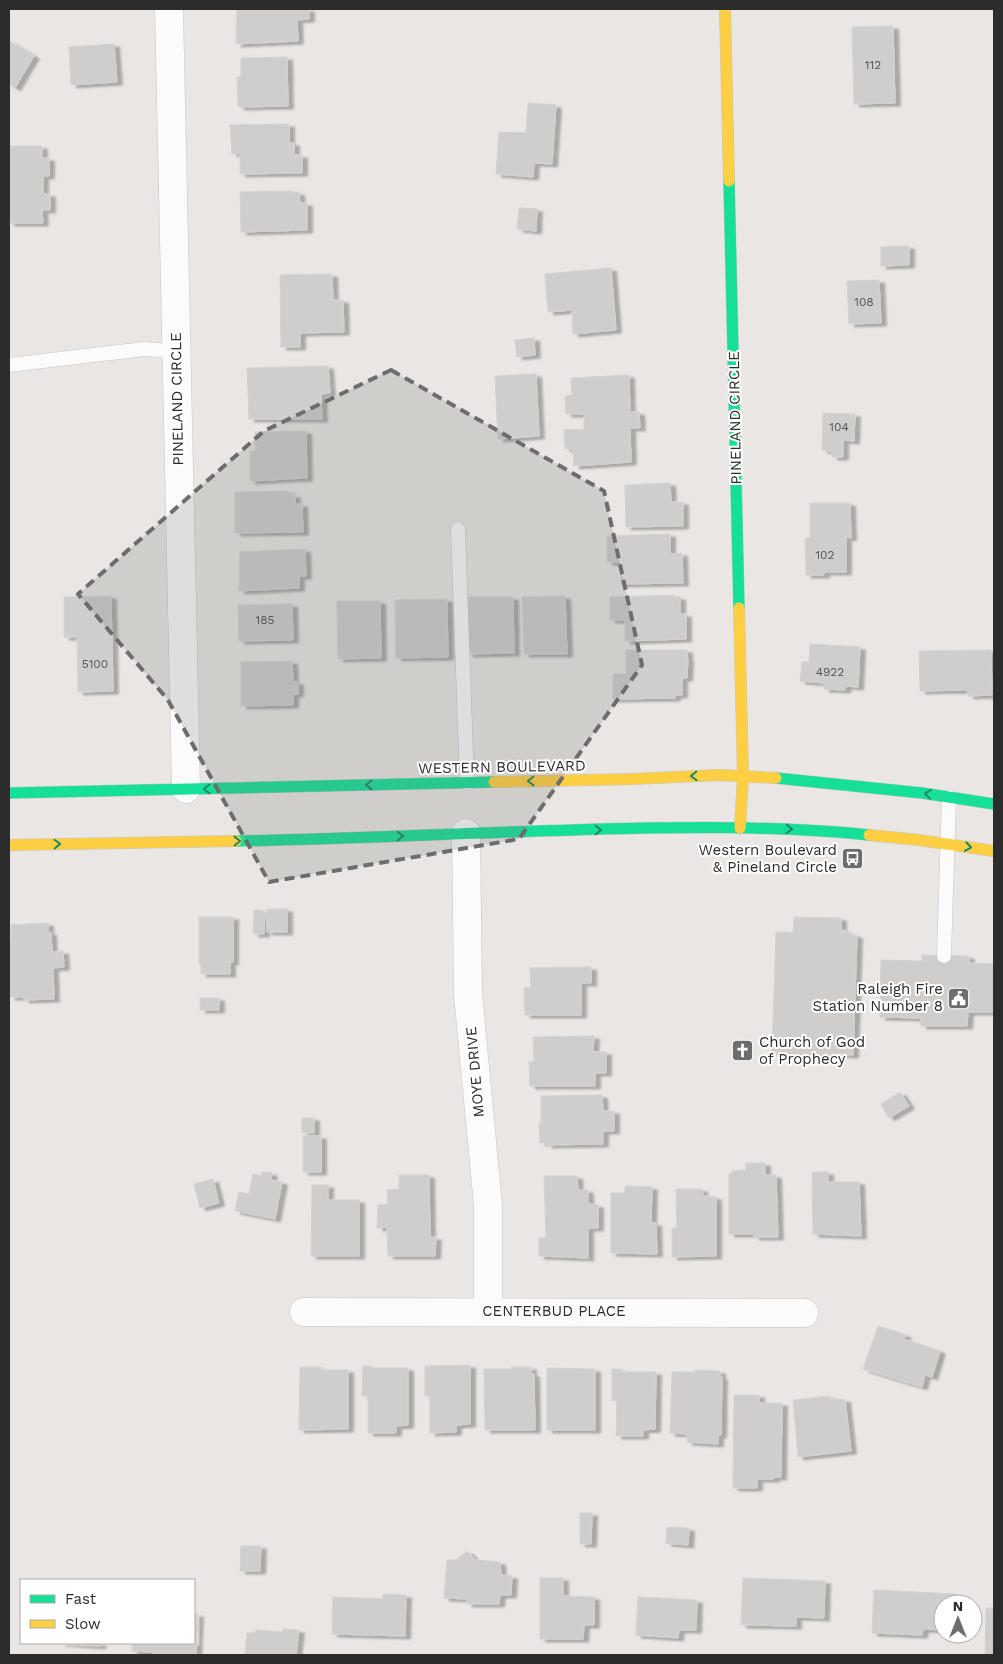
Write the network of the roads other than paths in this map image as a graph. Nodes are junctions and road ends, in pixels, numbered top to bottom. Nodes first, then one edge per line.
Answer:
1 (169, 9) edge
2 (725, 9) edge
3 (176, 352) junction
4 (9, 364) edge
5 (458, 529) dead end
6 (743, 776) junction
7 (467, 783) junction
8 (186, 789) junction
9 (9, 793) edge
10 (949, 797) junction
11 (994, 804) edge
12 (740, 828) junction
13 (466, 832) junction
14 (948, 843) junction
15 (9, 845) edge
16 (994, 851) edge
17 (944, 956) dead end
18 (488, 1311) junction
19 (304, 1312) dead end
20 (804, 1313) dead end

1 - 3 street, PINELAND CIRCLE
2 - 6 main road, PINELAND CIRCLE
3 - 4 lane
3 - 8 street, PINELAND CIRCLE
5 - 7 lane
6 -> 7 main road, WESTERN BOULEVARD
10 -> 6 main road, WESTERN BOULEVARD
6 - 12 main road, PINELAND CIRCLE
7 -> 8 main road, WESTERN BOULEVARD
8 - 9 main road, WESTERN BOULEVARD
10 - 11 main road, WESTERN BOULEVARD
10 - 14 lane
13 -> 12 main road
12 -> 14 main road
15 -> 13 main road
13 - 18 street, MOYE DRIVE
14 -> 16 main road
14 - 17 lane
18 - 19 street, CENTERBUD PLACE
18 - 20 street, CENTERBUD PLACE

